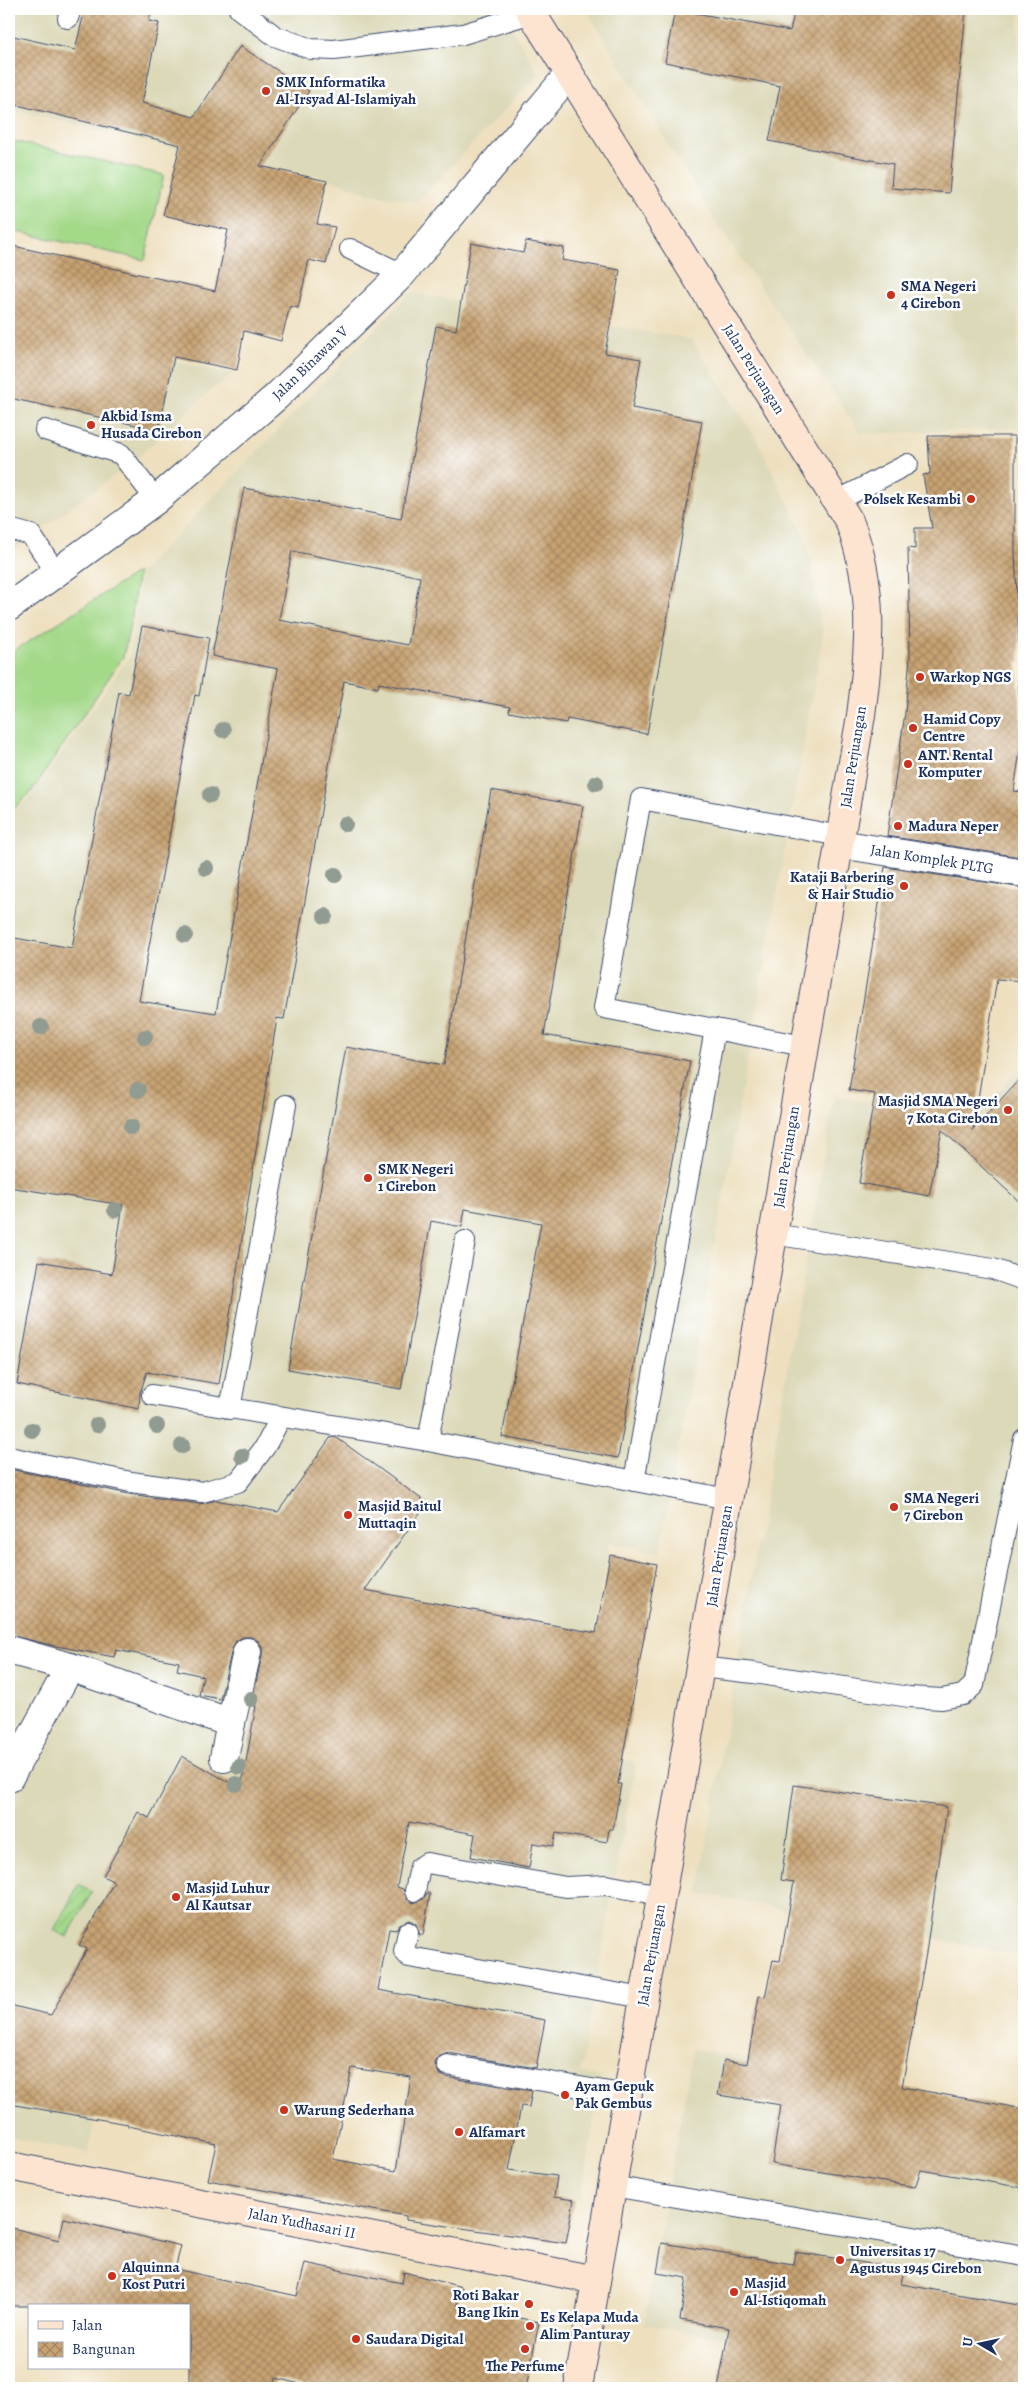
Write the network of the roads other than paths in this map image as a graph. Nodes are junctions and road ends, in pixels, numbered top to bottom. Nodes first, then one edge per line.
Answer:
1 (239, 9) edge
2 (531, 11) edge
3 (569, 74) junction
4 (350, 249) dead end
5 (402, 274) junction
6 (45, 430) dead end
7 (908, 464) dead end
8 (156, 500) junction
9 (837, 501) junction
10 (9, 529) edge
11 (56, 572) junction
12 (9, 607) edge
13 (840, 840) junction
14 (1024, 873) edge
15 (715, 1029) junction
16 (804, 1046) junction
17 (286, 1105) dead end
18 (773, 1234) junction
19 (465, 1241) dead end
20 (1024, 1280) edge
21 (152, 1395) dead end
22 (230, 1409) junction
23 (280, 1417) junction
24 (1024, 1439) edge
25 (428, 1441) junction
26 (9, 1457) edge
27 (634, 1481) junction
28 (728, 1499) junction
29 (9, 1650) edge
30 (247, 1652) dead end
31 (70, 1667) junction
32 (700, 1667) junction
33 (232, 1723) junction
34 (224, 1758) dead end
35 (9, 1778) edge
36 (415, 1891) dead end
37 (661, 1895) junction
38 (408, 1932) dead end
39 (644, 1998) junction
40 (447, 2065) dead end
41 (628, 2095) junction
42 (9, 2166) edge
43 (612, 2186) junction
44 (1024, 2256) edge
45 (596, 2280) junction
46 (578, 2388) edge

1 - 2 lane
2 - 3 street, Jalan Perjuangan
3 - 5 street, Jalan Binawan V
3 - 9 street, Jalan Perjuangan
4 - 5 lane
5 - 8 street, Jalan Binawan V
6 - 8 lane
7 - 9 lane
8 - 11 street, Jalan Binawan V
9 - 13 street, Jalan Perjuangan
10 - 11 lane
11 - 12 street, Jalan Binawan V
13 - 14 street, Jalan Komplek PLTG
13 - 15 lane
13 - 16 street, Jalan Perjuangan
15 - 16 lane
15 - 27 lane
16 - 18 street, Jalan Perjuangan
17 - 22 lane
18 - 20 lane
18 - 28 street, Jalan Perjuangan
19 - 25 lane
21 - 22 lane
22 - 23 lane
23 - 25 lane
23 - 26 lane
24 - 32 lane
25 - 27 lane
27 - 28 lane
28 - 32 street, Jalan Perjuangan
29 - 31 street
30 - 33 street
31 - 33 street
31 - 35 street
32 - 37 street, Jalan Perjuangan
33 - 34 street
36 - 37 lane
37 - 39 street, Jalan Perjuangan
38 - 39 lane
39 - 41 street, Jalan Perjuangan
40 - 41 lane
41 - 43 street, Jalan Perjuangan
42 - 45 street, Jalan Yudhasari II
43 - 44 lane
43 - 45 street, Jalan Perjuangan
45 - 46 street, Jalan Perjuangan

